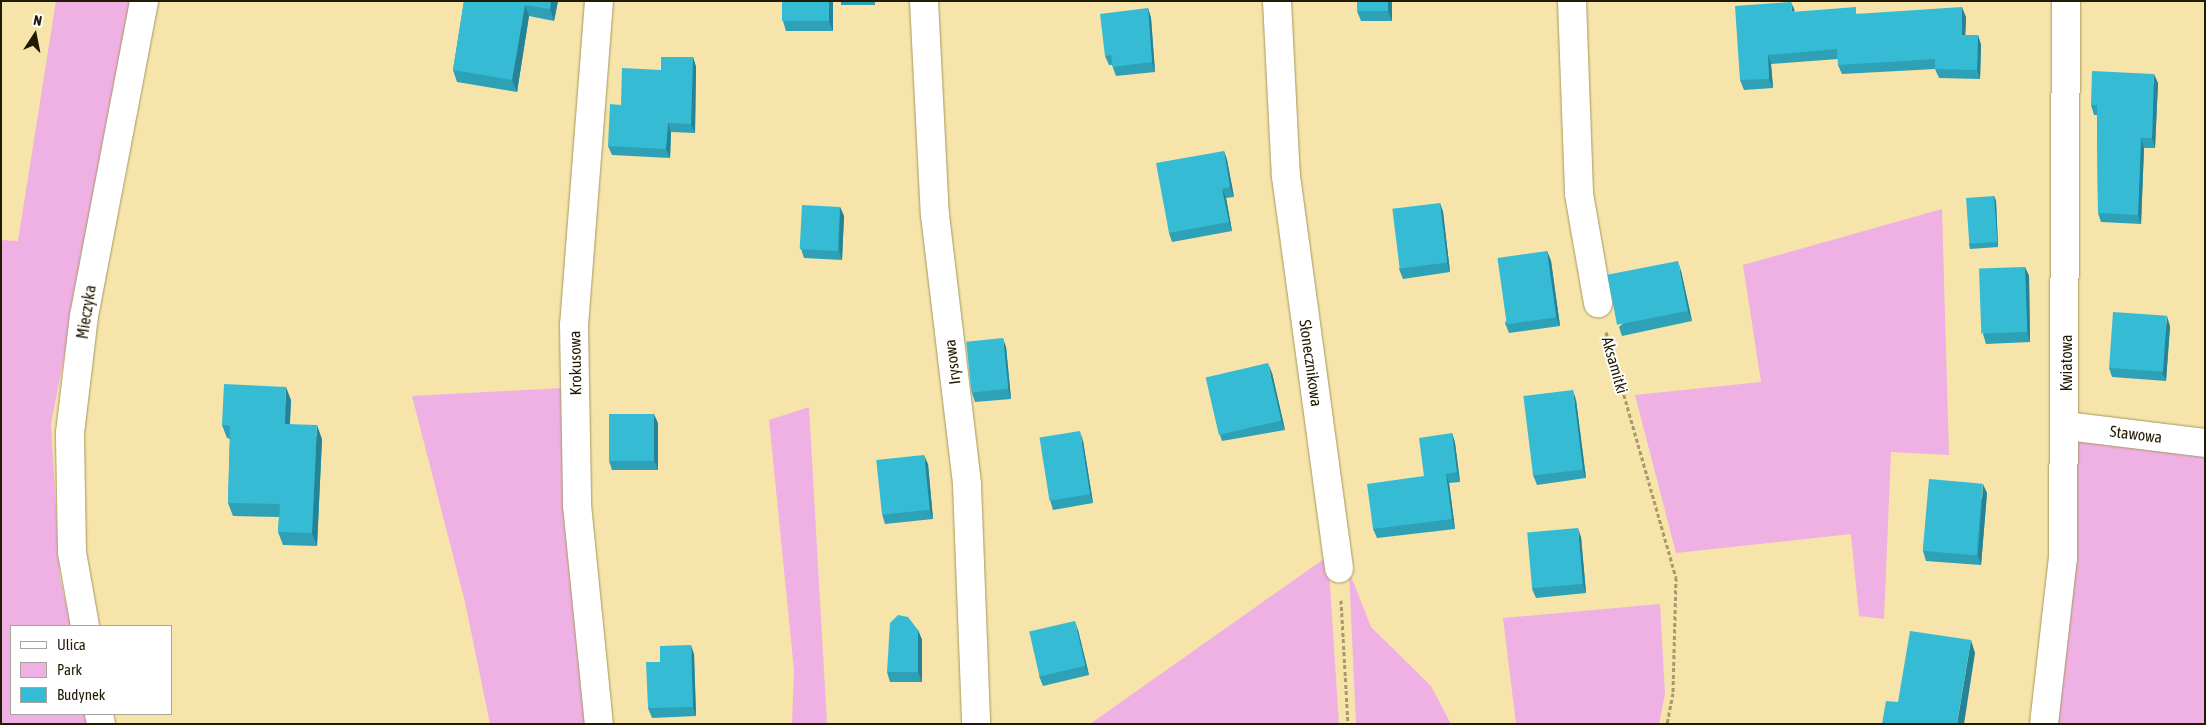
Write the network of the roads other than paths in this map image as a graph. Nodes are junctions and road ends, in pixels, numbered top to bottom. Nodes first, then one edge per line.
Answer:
1 (144, 1) edge
2 (599, 1) edge
3 (924, 1) edge
4 (1277, 1) edge
5 (1572, 1) edge
6 (2066, 1) edge
7 (1598, 302) road end
8 (2067, 426) junction
9 (2205, 443) edge
10 (1338, 568) road end
11 (84, 625) edge
12 (600, 724) edge
13 (976, 724) edge
14 (2044, 724) edge

1 - 11 street, Mieczyka
2 - 12 street, Krokusowa
3 - 13 street, Irysowa
4 - 10 street, Słonecznikowa
5 - 7 street
6 - 8 street, Kwiatowa
8 - 9 street, Stawowa
8 - 14 street, Kwiatowa

